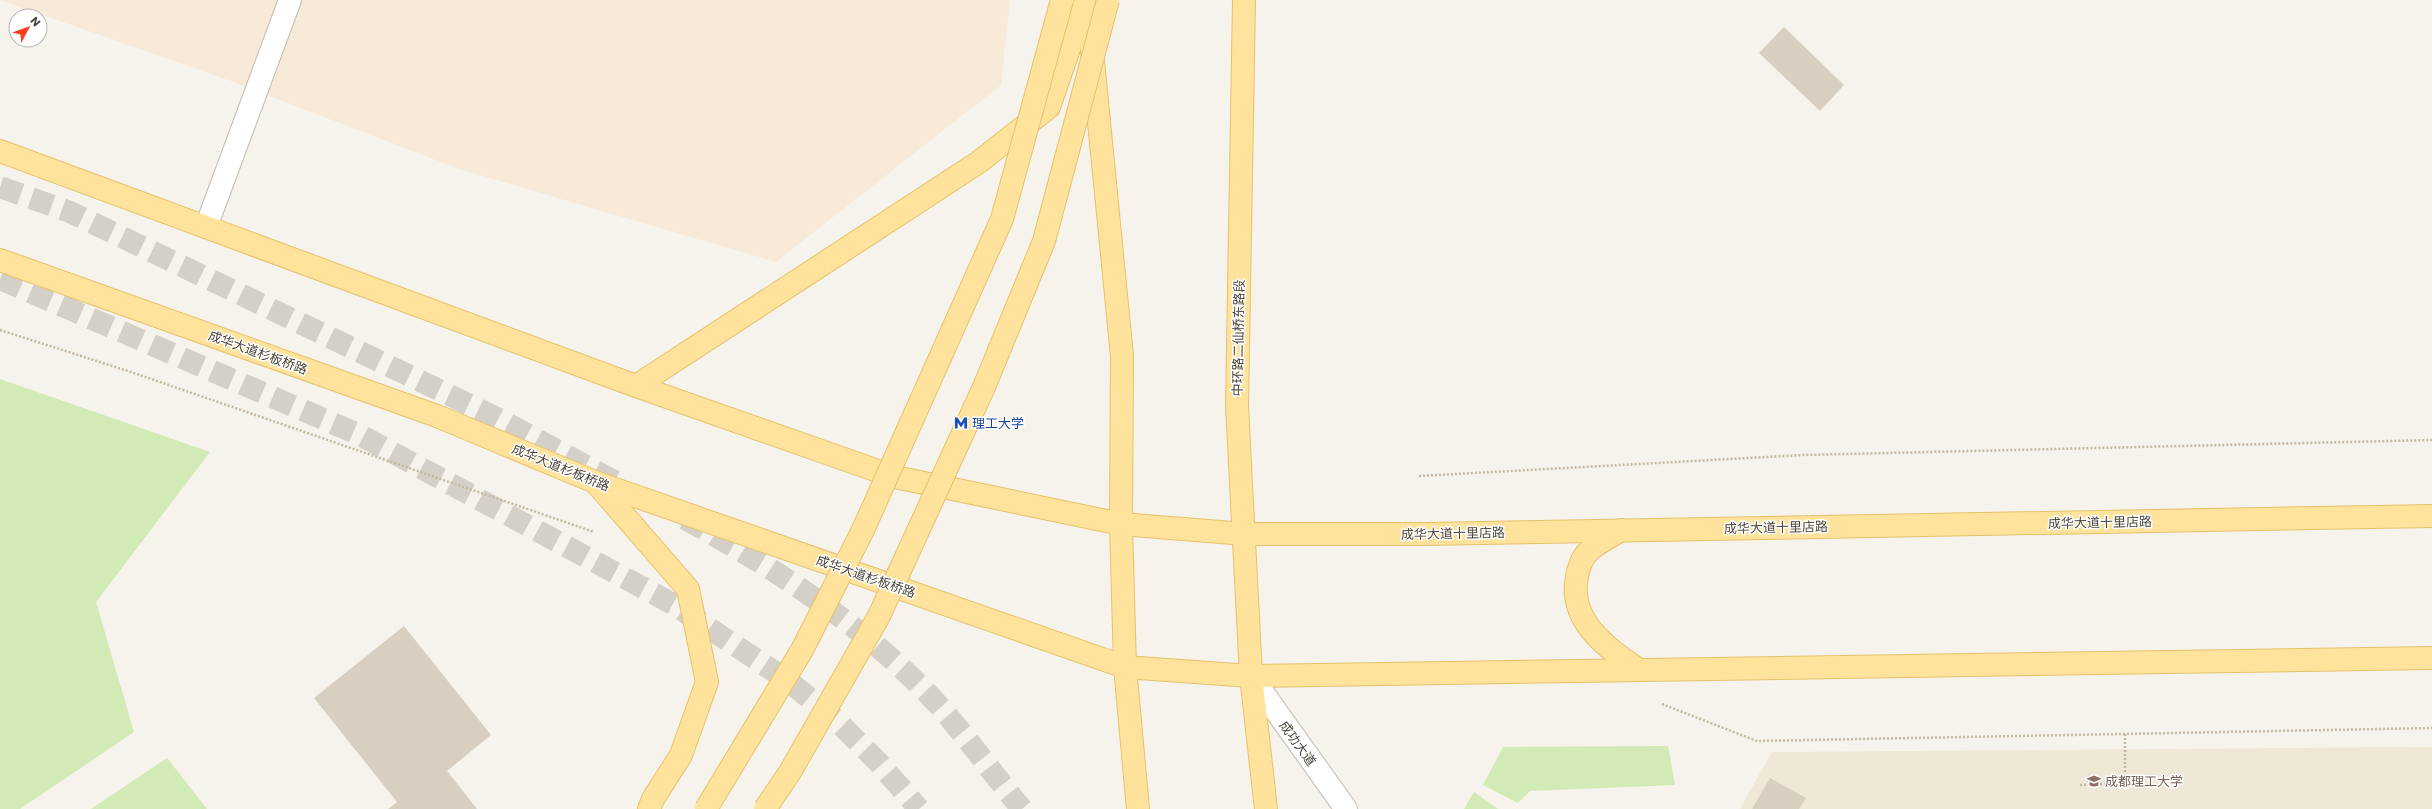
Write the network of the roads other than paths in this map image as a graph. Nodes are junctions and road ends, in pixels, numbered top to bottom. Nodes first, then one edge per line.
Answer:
1 (290, 0) edge
2 (1062, 0) edge
3 (1086, 0) edge
4 (1108, 0) edge
5 (1244, 0) edge
6 (0, 151) edge
7 (206, 227) junction
8 (0, 260) edge
9 (636, 386) junction
10 (595, 482) junction
11 (2432, 516) edge
12 (1121, 524) junction
13 (1621, 530) junction
14 (1245, 534) junction
15 (2432, 658) edge
16 (1124, 667) junction
17 (1639, 670) junction
18 (1251, 676) junction
19 (649, 809) edge
20 (706, 809) edge
21 (765, 809) edge
22 (1138, 809) edge
23 (1266, 809) edge
24 (1346, 809) edge

1 - 7 street
2 - 20 main road, bridge
3 - 9 main road
3 - 12 main road
4 - 21 main road, bridge
5 - 14 main road, 中环路二仙桥东路段
6 - 7 main road
7 - 9 main road
8 - 10 main road, 成华大道杉板桥路
9 - 12 main road
10 - 16 main road, 成华大道杉板桥路
10 - 19 main road
11 - 13 main road, 成华大道十里店路
12 - 14 main road, 成华大道十里店路
12 - 16 main road
13 - 14 main road, 成华大道十里店路
13 - 17 main road
14 - 18 main road, 中环路二仙桥东路段
15 - 17 main road
16 - 18 main road
16 - 22 main road
17 - 18 main road
18 - 23 main road, 中环路二仙桥东路段
18 - 24 street, 成功大道

